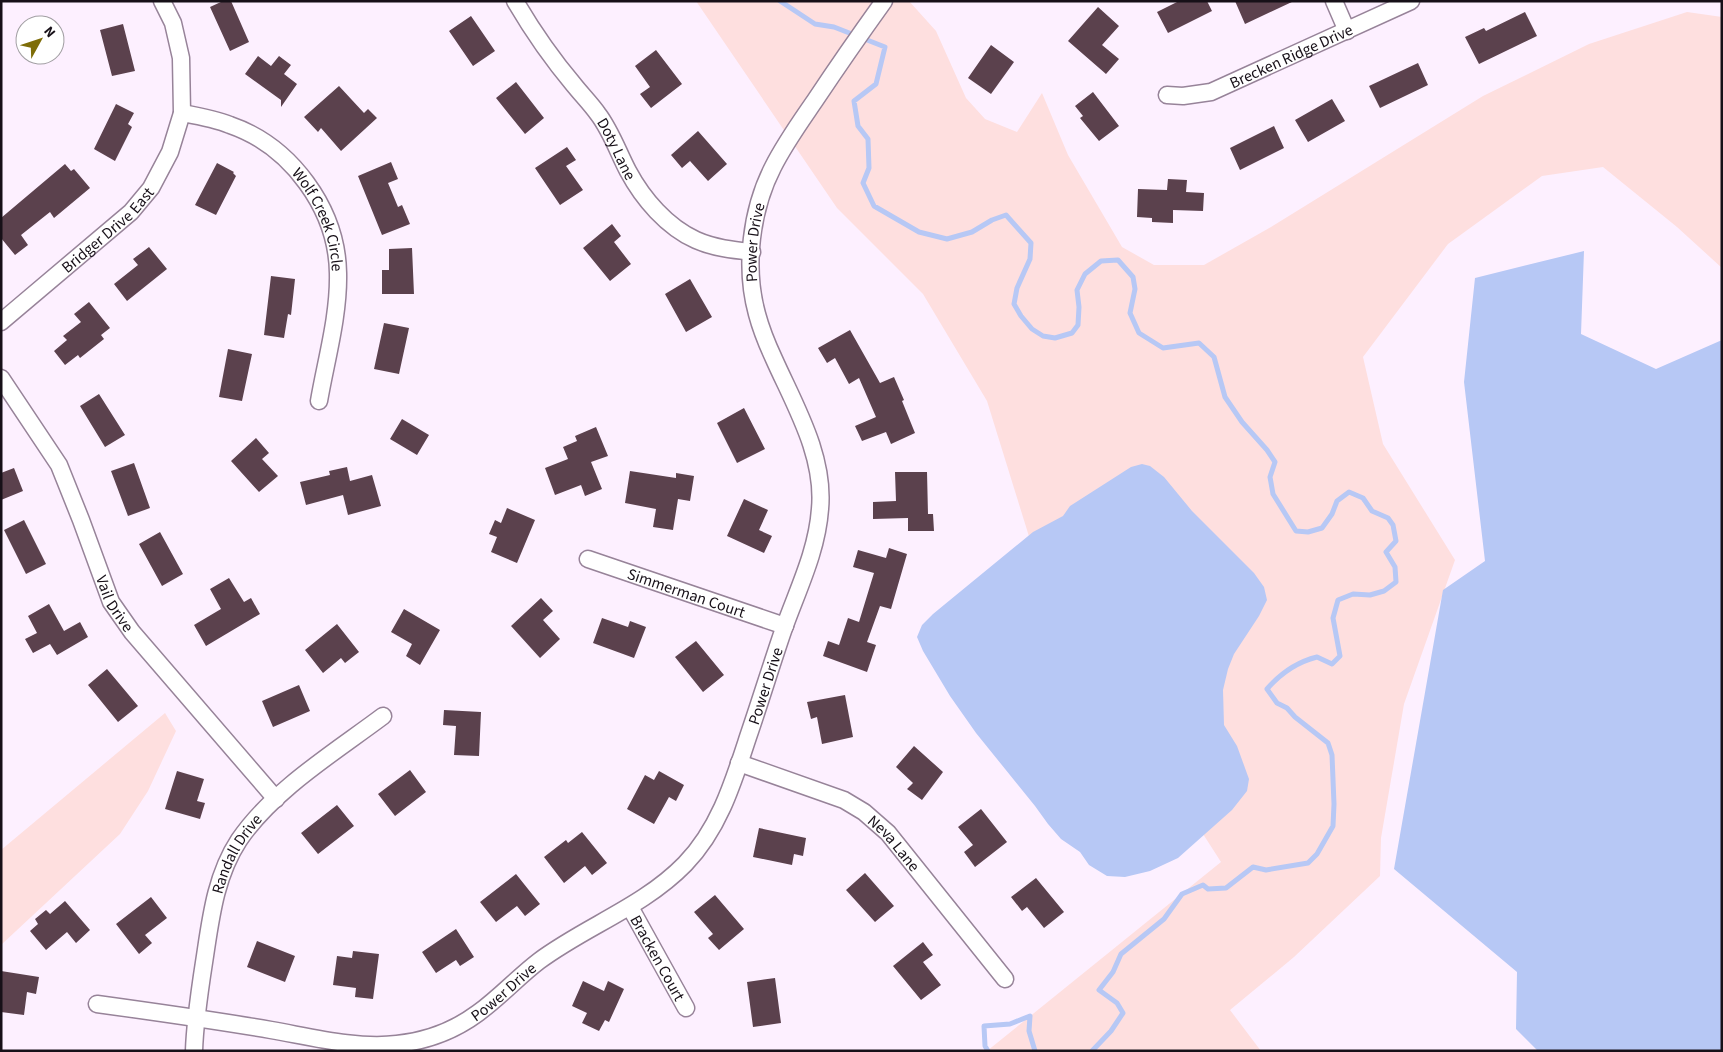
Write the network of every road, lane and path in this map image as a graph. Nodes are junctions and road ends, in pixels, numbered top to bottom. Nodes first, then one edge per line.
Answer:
1 (162, 1) edge
2 (515, 1) edge
3 (1334, 1) edge
4 (1412, 1) edge
5 (882, 4) edge
6 (1347, 31) junction
7 (1166, 95) dead end
8 (182, 113) junction
9 (752, 252) junction
10 (1, 322) edge
11 (1, 378) edge
12 (319, 401) dead end
13 (588, 559) dead end
14 (785, 626) junction
15 (383, 716) dead end
16 (739, 763) junction
17 (276, 800) junction
18 (630, 907) junction
19 (1005, 979) dead end
20 (97, 1004) dead end
21 (686, 1008) dead end
22 (196, 1018) junction
23 (194, 1051) edge

1 - 8 street, Bridger Drive East
2 - 9 street, Doty Lane
3 - 6 street
4 - 6 street, Brecken Ridge Drive
5 - 9 street, Power Drive
6 - 7 street, Brecken Ridge Drive
8 - 10 street, Bridger Drive East
8 - 12 street, Wolf Creek Circle
9 - 14 street, Power Drive
11 - 17 street, Vail Drive
13 - 14 street, Simmerman Court
14 - 16 street, Power Drive
15 - 17 street, Randall Drive
16 - 18 street, Power Drive
16 - 19 street, Neva Lane
17 - 22 street, Randall Drive
18 - 21 street, Bracken Court
18 - 22 street, Power Drive
20 - 22 street, Power Drive
22 - 23 street, Randall Drive

